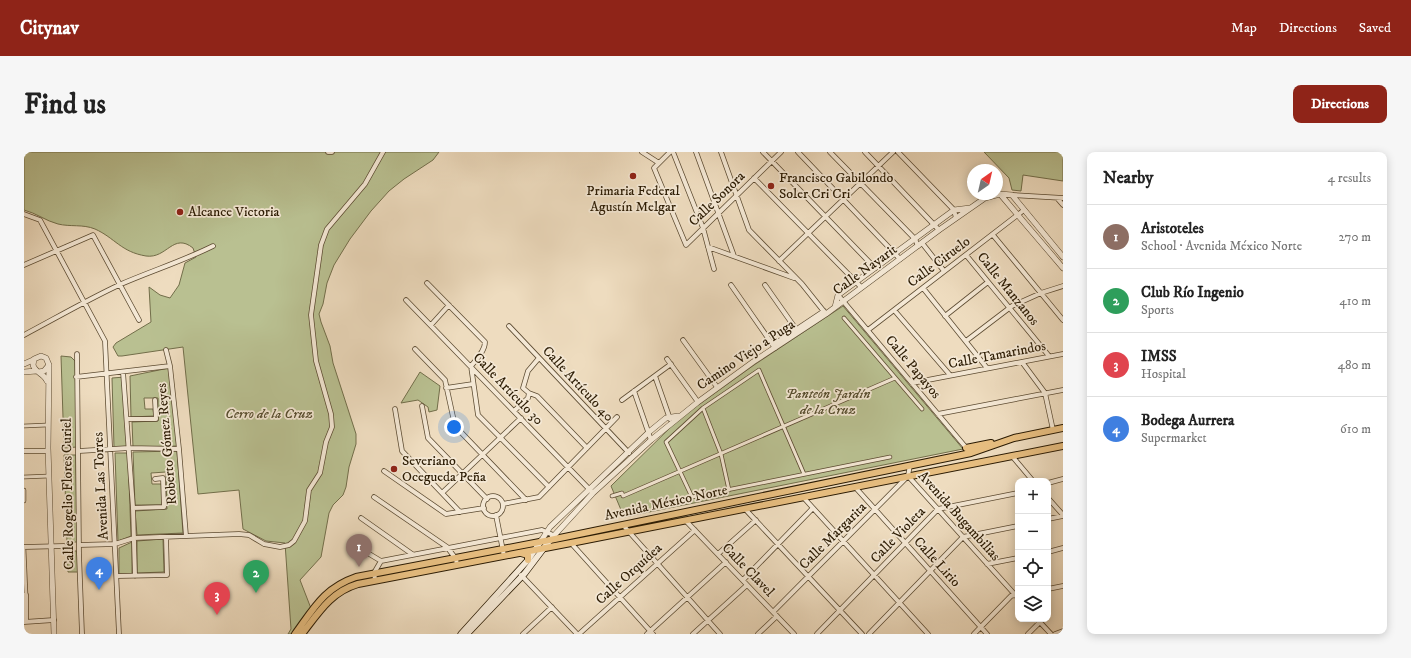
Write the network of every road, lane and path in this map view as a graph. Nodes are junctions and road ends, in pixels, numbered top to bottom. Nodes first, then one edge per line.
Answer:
1 (328, 152) edge
2 (332, 152) edge
3 (383, 152) edge
4 (642, 152) edge
5 (672, 152) edge
6 (696, 152) edge
7 (721, 152) edge
8 (763, 152) edge
9 (782, 152) edge
10 (798, 152) edge
11 (830, 152) edge
12 (865, 152) edge
13 (893, 152) edge
14 (898, 152) edge
15 (772, 161) junction
16 (659, 163) junction
17 (878, 166) junction
18 (754, 178) junction
19 (860, 183) junction
20 (1003, 194) edge
21 (736, 195) junction
22 (1012, 195) junction
23 (1003, 198) edge
24 (1057, 198) junction
25 (1063, 198) edge
26 (843, 200) junction
27 (982, 200) edge
28 (1063, 205) edge
29 (971, 208) junction
30 (954, 210) junction
31 (1024, 210) junction
32 (719, 212) junction
33 (24, 214) edge
34 (1018, 215) junction
35 (826, 216) junction
36 (956, 218) junction
37 (934, 225) junction
38 (703, 228) junction
39 (939, 230) junction
40 (808, 233) junction
41 (993, 235) junction
42 (915, 239) junction
43 (920, 244) junction
44 (213, 246) dead end
45 (708, 247) junction
46 (55, 250) junction
47 (895, 254) junction
48 (966, 255) junction
49 (734, 256) junction
50 (1063, 257) edge
51 (900, 259) junction
52 (779, 261) junction
53 (24, 265) edge
54 (875, 268) junction
55 (1063, 268) edge
56 (714, 269) dead end
57 (944, 271) junction
58 (796, 278) junction
59 (856, 282) junction
60 (988, 282) junction
61 (427, 283) dead end
62 (765, 284) dead end
63 (120, 285) junction
64 (731, 285) dead end
65 (1063, 286) edge
66 (861, 287) junction
67 (923, 288) junction
68 (1041, 293) junction
69 (838, 295) junction
70 (406, 300) dead end
71 (843, 301) junction
72 (84, 302) junction
73 (449, 306) junction
74 (835, 307) junction
75 (1009, 308) junction
76 (894, 310) junction
77 (825, 312) junction
78 (945, 316) junction
79 (844, 318) dead end
80 (139, 320) dead end
81 (1063, 320) edge
82 (431, 325) junction
83 (508, 326) dead end
84 (868, 330) junction
85 (798, 332) junction
86 (24, 335) edge
87 (682, 340) dead end
88 (966, 341) junction
89 (774, 347) junction
90 (415, 349) dead end
91 (166, 350) dead end
92 (77, 354) dead end
93 (1063, 354) edge
94 (1049, 356) junction
95 (539, 358) junction
96 (34, 359) junction
97 (667, 359) dead end
98 (1022, 362) junction
99 (24, 364) edge
100 (671, 364) junction
101 (49, 365) junction
102 (170, 366) junction
103 (471, 366) junction
104 (987, 368) junction
105 (37, 371) junction
106 (24, 372) edge
107 (123, 372) junction
108 (106, 374) junction
109 (950, 375) junction
110 (655, 376) junction
111 (76, 377) junction
112 (895, 378) junction
113 (47, 382) junction
114 (912, 383) junction
115 (473, 384) junction
116 (717, 387) junction
117 (446, 388) junction
118 (1063, 390) edge
119 (634, 391) junction
120 (529, 393) junction
121 (1046, 393) junction
122 (155, 400) dead end
123 (622, 400) dead end
124 (698, 402) junction
125 (422, 406) dead end
126 (703, 408) junction
127 (395, 409) dead end
128 (922, 409) dead end
129 (514, 410) junction
130 (938, 414) junction
131 (617, 417) dead end
132 (521, 418) junction
133 (127, 419) junction
134 (670, 420) junction
135 (47, 425) junction
136 (24, 426) edge
137 (783, 427) junction
138 (1063, 428) edge
139 (606, 429) junction
140 (1053, 430) junction
141 (649, 432) junction
142 (501, 438) junction
143 (1014, 438) junction
144 (651, 440) junction
145 (1063, 446) edge
146 (129, 448) junction
147 (587, 448) junction
148 (966, 448) junction
149 (111, 449) junction
150 (179, 449) junction
151 (48, 450) junction
152 (24, 451) edge
153 (79, 451) junction
154 (628, 451) junction
155 (971, 453) junction
156 (721, 454) junction
157 (482, 455) junction
158 (633, 456) junction
159 (1012, 456) junction
160 (890, 457) dead end
161 (910, 465) junction
162 (568, 467) junction
163 (384, 471) dead end
164 (680, 471) junction
165 (463, 474) junction
166 (804, 474) junction
167 (48, 476) junction
168 (908, 476) junction
169 (24, 477) edge
170 (1030, 478) edge
171 (155, 479) dead end
172 (1063, 479) edge
173 (1051, 482) edge
174 (548, 487) junction
175 (855, 487) junction
176 (24, 490) edge
177 (729, 490) junction
178 (592, 491) junction
179 (442, 493) junction
180 (1015, 494) edge
181 (612, 496) dead end
182 (374, 497) dead end
183 (803, 497) junction
184 (487, 499) junction
185 (526, 500) junction
186 (24, 501) edge
187 (1051, 502) edge
188 (503, 504) junction
189 (133, 508) junction
190 (484, 508) junction
191 (1063, 508) edge
192 (745, 509) junction
193 (812, 509) junction
194 (875, 509) junction
195 (938, 509) junction
196 (1058, 510) junction
197 (460, 512) junction
198 (496, 515) junction
199 (1063, 516) edge
200 (360, 518) dead end
201 (1051, 519) edge
202 (756, 520) junction
203 (686, 521) junction
204 (622, 524) junction
205 (1015, 527) edge
206 (694, 530) junction
207 (547, 532) junction
208 (629, 532) junction
209 (166, 536) junction
210 (186, 536) junction
211 (963, 537) junction
212 (134, 538) junction
213 (500, 538) junction
214 (551, 538) junction
215 (541, 541) junction
216 (843, 542) junction
217 (351, 543) dead end
218 (905, 543) junction
219 (115, 544) junction
220 (571, 544) junction
221 (778, 544) junction
222 (79, 545) junction
223 (51, 546) junction
224 (64, 546) dead end
225 (24, 547) edge
226 (447, 547) junction
227 (543, 548) junction
228 (1063, 548) edge
229 (536, 549) junction
230 (24, 550) edge
231 (1051, 551) edge
232 (503, 552) junction
233 (520, 552) junction
234 (412, 554) junction
235 (718, 554) junction
236 (1015, 559) edge
237 (528, 560) junction
238 (381, 561) junction
239 (456, 562) junction
240 (726, 562) junction
241 (657, 563) junction
242 (987, 564) junction
243 (930, 571) junction
244 (520, 574) junction
245 (25, 575) edge
246 (117, 576) junction
247 (135, 576) junction
248 (375, 576) junction
249 (808, 576) junction
250 (874, 576) junction
251 (743, 580) junction
252 (747, 585) junction
253 (1063, 586) edge
254 (1051, 588) edge
255 (1015, 594) edge
256 (25, 595) edge
257 (1015, 596) edge
258 (687, 597) junction
259 (619, 598) junction
260 (899, 603) junction
261 (552, 607) junction
262 (840, 610) junction
263 (773, 612) junction
264 (777, 616) junction
265 (54, 620) junction
266 (708, 620) junction
267 (25, 622) edge
268 (1037, 622) edge
269 (1040, 622) edge
270 (981, 627) junction
271 (1063, 631) edge
272 (650, 633) edge
273 (54, 634) edge
274 (82, 634) edge
275 (119, 634) edge
276 (295, 634) edge
277 (302, 634) edge
278 (461, 634) edge
279 (467, 634) edge
280 (523, 634) edge
281 (578, 634) edge
282 (693, 634) edge
283 (720, 634) edge
284 (758, 634) edge
285 (794, 634) edge
286 (817, 634) edge
287 (862, 634) edge
288 (869, 634) edge
289 (928, 634) edge
290 (974, 634) edge
291 (988, 634) edge
292 (1028, 634) edge
293 (1051, 634) edge
294 (1055, 634) edge

1 - 2 street
3 - 210 street
4 - 16 street
5 - 16 street
5 - 38 street
6 - 32 street
7 - 21 street
8 - 15 street
9 - 15 street, Calle Sonora
10 - 26 street
11 - 19 street
12 - 17 street
13 - 17 street
14 - 30 street
15 - 18 street, Calle Sonora
15 - 35 street
16 - 38 street, Calle Sonora
17 - 19 street
17 - 37 street
18 - 21 street, Calle Sonora
18 - 40 street
19 - 26 street
19 - 42 street
20 - 22 street, Calle Nayarit
21 - 32 street, Calle Sonora
21 - 52 street
22 - 24 street
22 - 31 street
23 - 34 street
24 - 25 street
24 - 28 street
26 - 35 street
26 - 47 street
27 - 29 street, Calle Nayarit
29 - 30 street, Calle Nayarit
29 - 36 street, Calle Nayarit
30 - 36 street
30 - 37 street, Calle Nayarit
31 - 34 street, Calle Ciruelo
31 - 50 street
32 - 38 street, Calle Sonora
32 - 49 street
33 - 46 street, Avenida Las Torres
34 - 41 street, Calle Ciruelo
34 - 55 street
35 - 40 street
35 - 54 street
36 - 39 street, Calle Nayarit
37 - 39 street
37 - 42 street, Calle Nayarit
38 - 45 street
39 - 43 street, Calle Nayarit
40 - 52 street
40 - 59 street
41 - 48 street, Calle Ciruelo
41 - 68 street
42 - 43 street
42 - 47 street, Calle Nayarit
43 - 51 street, Calle Nayarit
43 - 57 street
44 - 63 street
45 - 49 street
45 - 56 street
46 - 53 street
46 - 63 street
46 - 72 street, Avenida Las Torres
47 - 51 street
47 - 54 street, Calle Nayarit
48 - 57 street, Calle Ciruelo
48 - 60 street, Calle Manzanos
49 - 58 street
51 - 66 street, Calle Nayarit
52 - 58 street
54 - 59 street, Calle Nayarit
57 - 67 street, Calle Ciruelo
58 - 77 street
59 - 66 street
59 - 69 street, Calle Nayarit
60 - 75 street, Calle Manzanos
60 - 78 street
61 - 73 street
62 - 85 street
63 - 72 street
63 - 80 street
64 - 89 street
65 - 68 street
66 - 71 street, Calle Nayarit
67 - 76 street, Calle Ciruelo
67 - 78 street
68 - 75 street
68 - 81 street
69 - 71 street, Calle Papayos
69 - 74 street, Calle Nayarit
70 - 82 street, Calle Artículo 30
71 - 74 street, Calle Nayarit
71 - 84 street, Calle Papayos
72 - 86 street
72 - 108 street, Avenida Las Torres
73 - 82 street
73 - 103 street
74 - 77 street, Camino Viejo a Puga
75 - 88 street
75 - 94 street, Calle Manzanos
76 - 84 street, Calle Ciruelo
76 - 109 street
77 - 85 street, Camino Viejo a Puga
78 - 88 street
79 - 112 street
82 - 103 street, Calle Artículo 30
83 - 95 street, Calle Artículo 40
84 - 114 street, Calle Papayos
85 - 89 street, Camino Viejo a Puga
87 - 116 street
88 - 104 street
89 - 116 street, Camino Viejo a Puga
90 - 117 street
91 - 102 street, Roberto Gómez Reyes
92 - 111 street, Calle Rogelio Flores Curiel
93 - 94 street, Calle Tamarindos
94 - 98 street, Calle Tamarindos
95 - 120 street
95 - 139 street, Calle Artículo 40
96 - 99 street
96 - 101 street
96 - 105 street
97 - 100 street
98 - 104 street, Calle Tamarindos
98 - 121 street
100 - 110 street
100 - 124 street
101 - 105 street
101 - 113 street
102 - 107 street
102 - 150 street, Roberto Gómez Reyes
103 - 115 street
103 - 129 street, Calle Artículo 30
104 - 109 street, Calle Tamarindos
105 - 106 street
105 - 113 street
107 - 108 street
107 - 133 street
108 - 111 street
108 - 149 street, Avenida Las Torres
109 - 114 street, Calle Tamarindos
110 - 119 street
110 - 134 street
111 - 153 street, Calle Rogelio Flores Curiel
112 - 128 street
112 - 137 street
113 - 135 street
114 - 130 street, Calle Papayos
115 - 117 street
115 - 142 street
116 - 124 street, Camino Viejo a Puga
117 - 157 street
118 - 121 street
119 - 123 street
119 - 141 street
120 - 129 street
120 - 147 street
121 - 130 street
121 - 140 street
122 - 133 street
124 - 134 street, Camino Viejo a Puga
125 - 165 street
126 - 137 street
126 - 156 street
126 - 164 street
127 - 179 street
129 - 132 street, Calle Artículo 30
130 - 148 street, Calle Papayos
131 - 139 street
132 - 142 street
132 - 162 street, Calle Artículo 30
133 - 146 street
134 - 141 street
134 - 144 street
135 - 136 street
135 - 151 street
137 - 156 street
137 - 166 street
138 - 140 main road, Avenida México Norte
139 - 147 street
139 - 154 street, Calle Artículo 40
140 - 143 main road, Avenida México Norte
141 - 144 street
141 - 154 street
142 - 157 street
142 - 174 street
143 - 148 main road
143 - 155 main road, Avenida México Norte
144 - 158 street
145 - 159 main road, Avenida México Norte
146 - 149 street
146 - 150 street
146 - 189 street
147 - 162 street
148 - 155 street, Calle Papayos
149 - 153 street
149 - 219 street, Avenida Las Torres
150 - 210 street, Roberto Gómez Reyes
151 - 152 street
151 - 167 street
153 - 222 street, Calle Rogelio Flores Curiel
154 - 158 street, Calle Artículo 40
154 - 178 street
155 - 161 main road, Avenida México Norte
156 - 164 street
156 - 177 street
157 - 165 street
157 - 185 street
158 - 178 street
159 - 168 main road, Avenida México Norte
159 - 170 street
160 - 166 street
161 - 168 street, Avenida Bugambilias
161 - 204 main road, Avenida México Norte
162 - 174 street
162 - 178 street, Calle Artículo 30
163 - 197 street
164 - 177 street
164 - 181 street
165 - 179 street
165 - 184 street
166 - 177 street
167 - 169 street
167 - 223 street
168 - 175 main road, Avenida México Norte
168 - 194 street, Calle Margarita
168 - 195 street, Avenida Bugambilias
171 - 189 street
172 - 173 street
174 - 185 street
175 - 183 main road, Avenida México Norte
175 - 194 street, Calle Lirio
176 - 186 street
178 - 207 street
178 - 214 street
179 - 197 street
180 - 195 street, Calle Violeta
182 - 226 street
183 - 192 main road, Avenida México Norte
183 - 193 street
184 - 188 street
184 - 190 street
185 - 188 street
187 - 196 street
188 - 198 street
189 - 212 street
190 - 197 street
190 - 198 street
191 - 196 street
192 - 202 street
192 - 203 main road, Avenida México Norte
193 - 216 street
193 - 221 street
194 - 216 street, Calle Margarita
194 - 218 street, Calle Lirio
195 - 211 street, Avenida Bugambilias
195 - 218 street, Calle Violeta
196 - 199 street
198 - 213 street
199 - 201 street
200 - 234 street
202 - 221 street
202 - 235 street
203 - 206 street, Calle Clavel
203 - 208 main road, Avenida México Norte
204 - 208 street
204 - 214 main road, Avenida México Norte
205 - 211 street
206 - 235 street, Calle Clavel
206 - 241 street, Calle Orquídea
207 - 213 street
207 - 214 street
207 - 215 street
208 - 220 main road, Avenida México Norte
208 - 241 street
209 - 210 street
209 - 212 street
209 - 247 street
211 - 242 street, Avenida Bugambilias
211 - 243 street
212 - 219 street
212 - 247 street
213 - 226 street
213 - 232 street
214 - 215 main road, Avenida México Norte
214 - 227 main road
215 - 229 main road
215 - 232 main road, Avenida México Norte
216 - 249 street, Calle Margarita
216 - 250 street
217 - 238 street
218 - 243 street, Calle Lirio
218 - 250 street, Calle Violeta
219 - 222 street
219 - 246 street, Avenida Las Torres
220 - 227 main road, Avenida México Norte
220 - 259 street
221 - 249 street
221 - 251 street
222 - 274 street, Calle Rogelio Flores Curiel
223 - 224 street
223 - 225 street
223 - 265 street
226 - 234 street
226 - 239 street
227 - 229 main road, Avenida México Norte
227 - 244 main road
228 - 231 street
229 - 233 main road, Avenida México Norte
229 - 237 main road
230 - 245 street
232 - 233 main road, Avenida México Norte
232 - 239 main road, Avenida México Norte
233 - 237 main road
234 - 238 street
235 - 240 street, Calle Clavel
236 - 242 street
237 - 244 main road
238 - 248 street
239 - 248 main road, Avenida México Norte
240 - 251 street, Calle Clavel
240 - 258 street
241 - 258 street
241 - 259 street, Calle Orquídea
242 - 255 street, Avenida Bugambilias
243 - 260 street
243 - 270 street, Calle Lirio
244 - 261 street
244 - 278 main road
244 - 279 main road
245 - 256 street
246 - 247 street
246 - 275 street, Avenida Las Torres
248 - 276 main road, Avenida México Norte
248 - 277 main road, Avenida México Norte
249 - 262 street
249 - 263 street, Calle Margarita
250 - 260 street
250 - 262 street, Calle Violeta
251 - 252 street, Calle Clavel
252 - 263 street, Calle Clavel
252 - 266 street
253 - 254 street
256 - 267 street
257 - 270 street
258 - 266 street
258 - 272 street
259 - 272 street
259 - 281 street, Calle Orquídea
260 - 288 street
260 - 289 street
261 - 280 street
261 - 281 street
262 - 286 street, Calle Violeta
262 - 287 street
263 - 264 street, Calle Clavel
264 - 284 street
264 - 285 street, Calle Clavel
265 - 267 street
265 - 273 street
266 - 282 street
266 - 283 street
268 - 292 street
269 - 293 street
270 - 290 street
270 - 291 street, Calle Lirio
271 - 294 street

